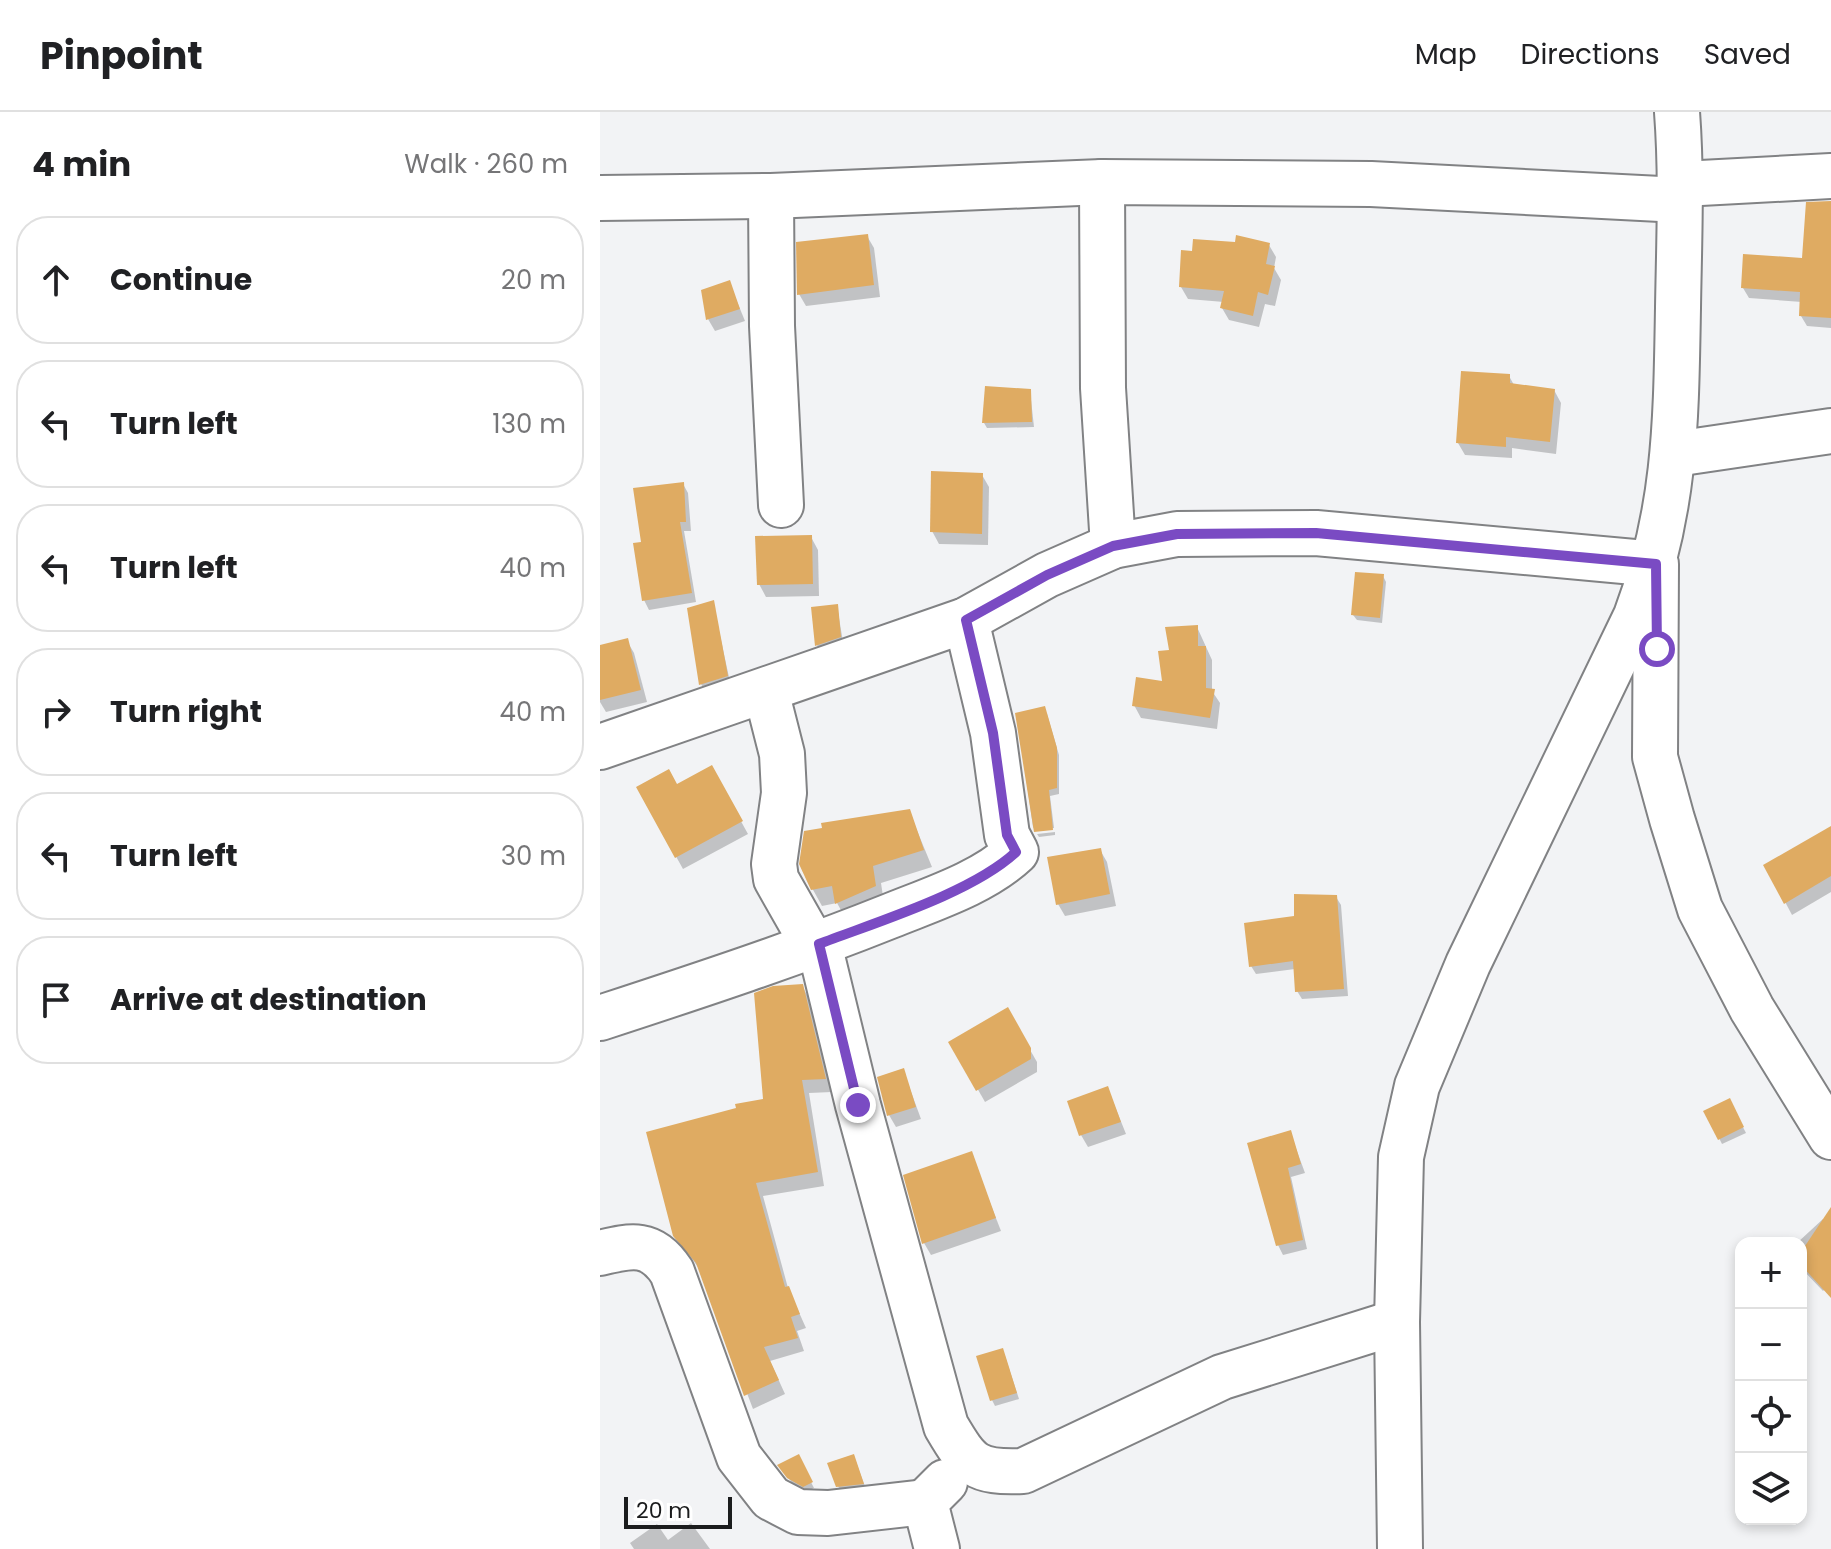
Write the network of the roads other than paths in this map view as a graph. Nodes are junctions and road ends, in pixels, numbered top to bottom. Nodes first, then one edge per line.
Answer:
1 (1677, 112) edge
2 (1831, 176) edge
3 (1102, 182) junction
4 (1681, 192) junction
5 (771, 196) junction
6 (600, 198) edge
7 (1831, 431) edge
8 (1675, 454) junction
9 (781, 505) dead end
10 (1113, 546) junction
11 (1656, 564) junction
12 (966, 620) junction
13 (766, 691) junction
14 (600, 747) edge
15 (817, 945) junction
16 (600, 1018) edge
17 (1831, 1137) edge
18 (600, 1253) edge
19 (1397, 1322) junction
20 (967, 1460) junction
21 (925, 1502) junction
22 (937, 1549) edge
23 (1400, 1549) edge

1 - 4 street
2 - 4 street
3 - 4 street
3 - 5 street
3 - 10 street
4 - 8 street
5 - 6 street
5 - 9 street
7 - 8 street
8 - 11 street
10 - 11 street
10 - 12 street
11 - 17 street
11 - 19 street
12 - 13 street
12 - 15 street
13 - 14 street
13 - 15 street
15 - 16 street
15 - 20 street
18 - 21 street
19 - 20 street
19 - 23 street
20 - 21 street
21 - 22 street

